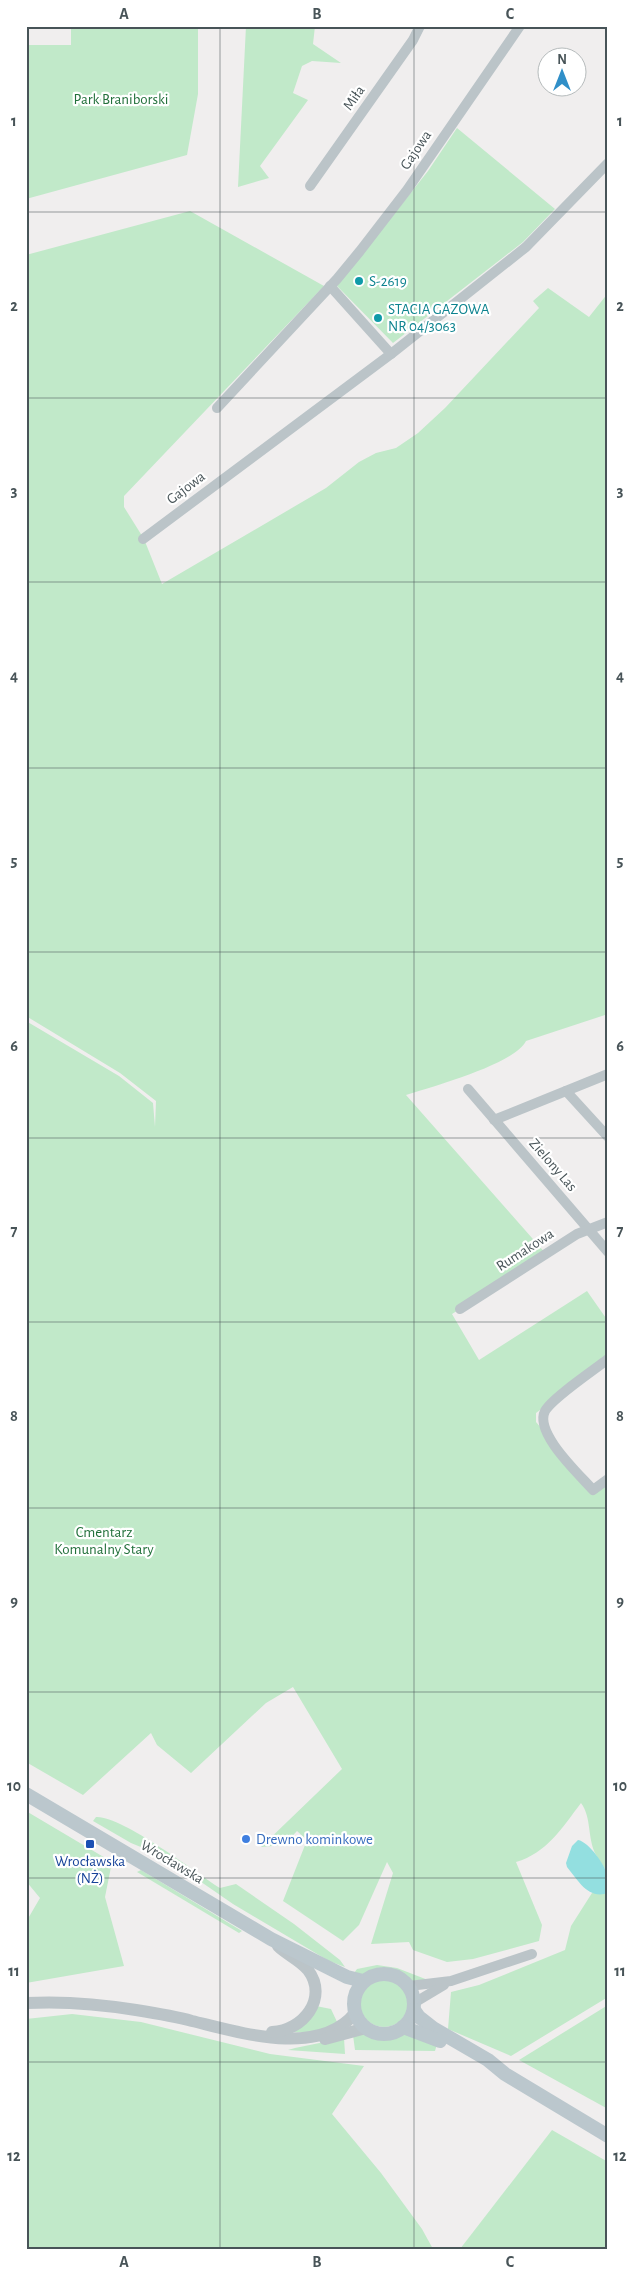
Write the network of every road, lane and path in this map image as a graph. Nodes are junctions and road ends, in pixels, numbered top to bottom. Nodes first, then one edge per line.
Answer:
1 (420, 26) edge
2 (520, 26) edge
3 (608, 163) edge
4 (310, 186) dead end
5 (330, 286) junction
6 (391, 354) junction
7 (217, 408) dead end
8 (143, 539) dead end
9 (608, 1074) edge
10 (468, 1089) dead end
11 (566, 1091) junction
12 (494, 1120) junction
13 (608, 1137) edge
14 (608, 1222) edge
15 (590, 1229) junction
16 (608, 1252) edge
17 (460, 1309) dead end
18 (608, 1359) edge
19 (608, 1479) edge
20 (26, 1794) edge
21 (271, 1938) junction
22 (532, 1954) dead end
23 (302, 1955) junction
24 (363, 1981) junction
25 (451, 1981) junction
26 (409, 1986) junction
27 (354, 1996) junction
28 (26, 2003) edge
29 (414, 2006) junction
30 (355, 2013) junction
31 (219, 2027) junction
32 (403, 2027) junction
33 (366, 2028) junction
34 (241, 2033) junction
35 (504, 2074) junction
36 (608, 2136) edge

1 - 4 street, Miła
2 - 5 street, Gajowa
3 - 6 street, Gajowa
5 - 6 street
5 - 7 street, Gajowa
6 - 8 street, Gajowa
9 - 11 street
10 - 12 street, Zielony Las
11 - 12 street
11 - 13 street
12 - 15 street, Zielony Las
14 - 15 street, Rumakowa
15 - 16 street, Zielony Las
15 - 17 street, Rumakowa
18 - 19 street
20 - 21 main road, Wrocławska
21 - 23 main road, Wrocławska
21 - 31 street
22 - 25 street
23 - 24 main road, Wrocławska
23 - 27 main road, Wrocławska
24 - 26 main road
24 - 27 main road
25 - 26 street
25 - 29 street
26 - 29 main road
27 - 30 main road
28 - 31 street
29 - 32 main road
29 - 35 main road
30 - 33 main road
30 - 34 street
31 - 34 street
32 - 33 main road
32 - 35 main road
33 - 34 street
35 - 36 main road

